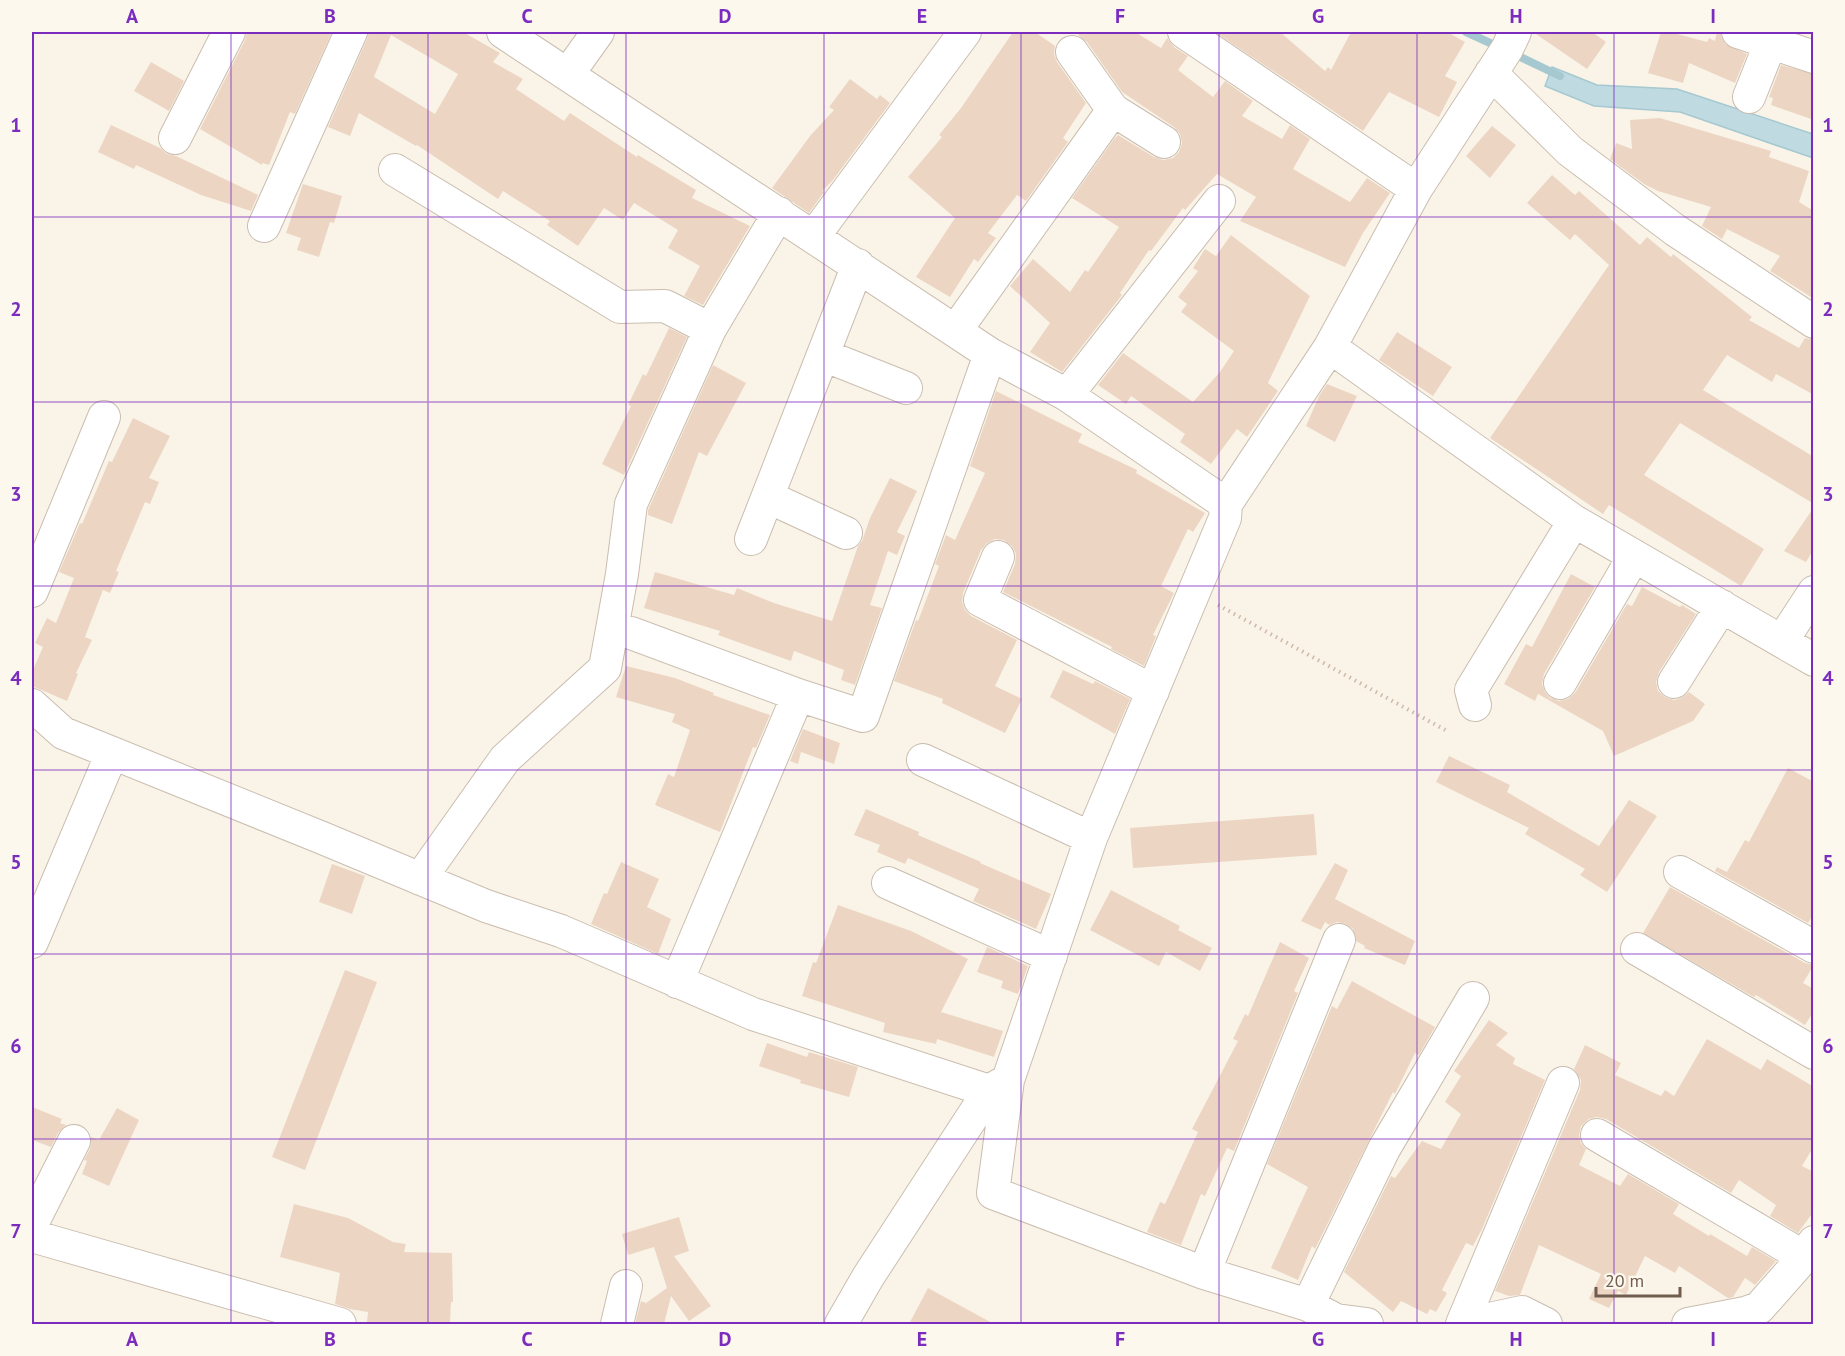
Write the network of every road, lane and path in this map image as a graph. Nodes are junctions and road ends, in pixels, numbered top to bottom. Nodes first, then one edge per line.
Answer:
1 (229, 32) edge
2 (351, 32) edge
3 (503, 32) edge
4 (598, 32) edge
5 (965, 32) edge
6 (1184, 32) edge
7 (1738, 32) edge
8 (1510, 33) edge
9 (1773, 37) edge
10 (1072, 52) dead end
11 (1814, 57) edge
12 (568, 74) junction
13 (1491, 74) junction
14 (1749, 97) dead end
15 (1113, 110) junction
16 (175, 138) dead end
17 (1164, 142) dead end
18 (395, 170) dead end
19 (1416, 189) junction
20 (1219, 201) dead end
21 (779, 213) junction
22 (264, 226) dead end
23 (814, 236) junction
24 (858, 265) junction
25 (1814, 322) edge
26 (710, 329) junction
27 (956, 330) junction
28 (1330, 347) junction
29 (990, 354) junction
30 (823, 355) junction
31 (906, 388) dead end
32 (1067, 395) junction
33 (104, 417) dead end
34 (768, 497) junction
35 (1226, 504) junction
36 (1574, 521) junction
37 (846, 533) dead end
38 (751, 539) dead end
39 (1634, 556) junction
40 (998, 557) dead end
41 (32, 591) edge
42 (1194, 592) junction
43 (1814, 592) edge
44 (1722, 606) junction
45 (631, 633) dead end
46 (1782, 641) junction
47 (1814, 660) edge
48 (1674, 682) dead end
49 (1560, 683) dead end
50 (1153, 691) junction
51 (798, 695) junction
52 (32, 705) edge
53 (1475, 705) dead end
54 (1447, 731) dead end
55 (112, 753) junction
56 (923, 760) dead end
57 (1091, 838) junction
58 (1680, 872) dead end
59 (420, 879) junction
60 (888, 883) dead end
61 (1339, 940) dead end
62 (32, 942) edge
63 (1814, 947) edge
64 (1637, 949) dead end
65 (1051, 956) junction
66 (677, 982) junction
67 (1473, 998) dead end
68 (1814, 1053) edge
69 (1563, 1083) dead end
70 (999, 1085) junction
71 (1597, 1135) dead end
72 (74, 1141) dead end
73 (32, 1224) edge
74 (32, 1236) edge
75 (1809, 1249) edge
76 (1204, 1273) junction
77 (626, 1286) dead end
78 (1308, 1305) junction
79 (1747, 1319) edge
80 (1335, 1322) edge
81 (340, 1324) edge
82 (617, 1324) edge
83 (841, 1324) edge
84 (1368, 1324) edge
85 (1464, 1324) edge
86 (1546, 1324) edge
87 (1688, 1324) edge

1 - 16 street
2 - 22 street
3 - 12 street
4 - 12 street
5 - 23 street
6 - 19 street
7 - 9 street
8 - 13 street
9 - 11 street
9 - 14 street
10 - 15 street
12 - 21 street
13 - 19 street
13 - 25 street
15 - 17 street
15 - 27 street
18 - 26 street
19 - 28 street
20 - 32 street
21 - 23 street
21 - 26 street
23 - 24 street
24 - 27 street
24 - 30 street
26 - 59 street
27 - 29 street
28 - 35 street
28 - 36 street
29 - 32 street
29 - 51 street
30 - 31 street
30 - 34 street
32 - 35 street
33 - 41 street
34 - 37 street
34 - 38 street
35 - 42 street
36 - 39 street
36 - 53 street
39 - 44 street
39 - 49 street
40 - 50 street
42 - 50 street
42 - 54 path
43 - 46 street
44 - 46 street
44 - 48 street
45 - 51 street
46 - 47 street
50 - 57 street
51 - 66 street
52 - 55 street
55 - 59 street
55 - 62 street
56 - 57 street
57 - 65 street
58 - 63 street
59 - 66 street
60 - 65 street
61 - 76 street
64 - 68 street
65 - 70 street
66 - 70 street
67 - 78 street
69 - 85 street
70 - 76 street
70 - 83 street
71 - 75 street
72 - 73 street
74 - 81 street
75 - 79 street
76 - 78 street
77 - 82 street
78 - 80 street
79 - 87 street
80 - 84 street
85 - 86 street

